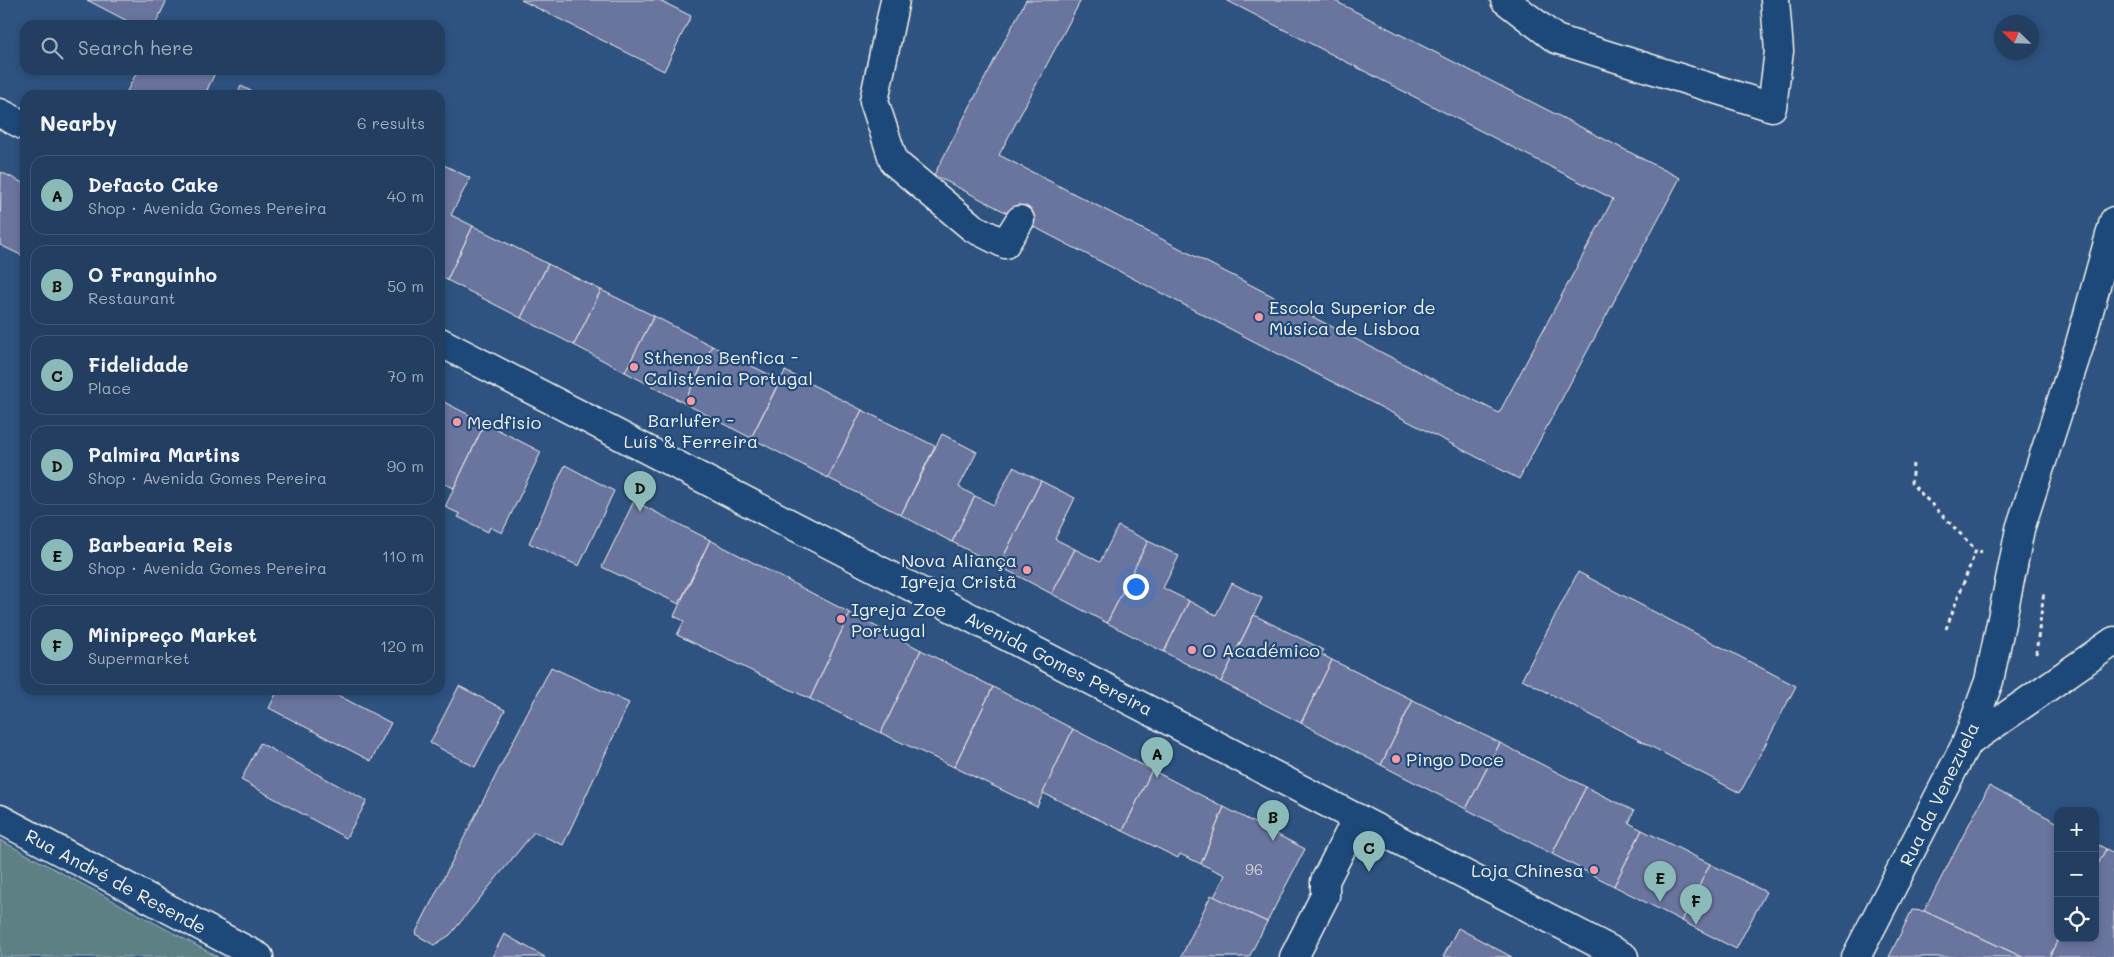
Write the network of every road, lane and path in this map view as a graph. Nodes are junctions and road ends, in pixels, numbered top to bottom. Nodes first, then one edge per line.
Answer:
1 (895, 0) edge
2 (1505, 0) edge
3 (1775, 0) edge
4 (0, 114) edge
5 (20, 124) edge
6 (1020, 220) dead end
7 (2114, 221) edge
8 (445, 345) edge
9 (1913, 464) dead end
10 (1976, 550) dead end
11 (2114, 641) edge
12 (1966, 744) junction
13 (1357, 818) junction
14 (0, 819) edge
15 (259, 957) edge
16 (1294, 957) edge
17 (1624, 957) edge
18 (1856, 957) edge

1 - 6 main road
2 - 3 main road
4 - 5 main road
7 - 12 main road, Rua da Venezuela
8 - 13 main road, Avenida Gomes Pereira
9 - 10 path
11 - 12 main road
12 - 18 main road, Rua da Venezuela
13 - 16 main road
13 - 17 main road, Avenida Gomes Pereira
14 - 15 main road, Rua André de Resende

